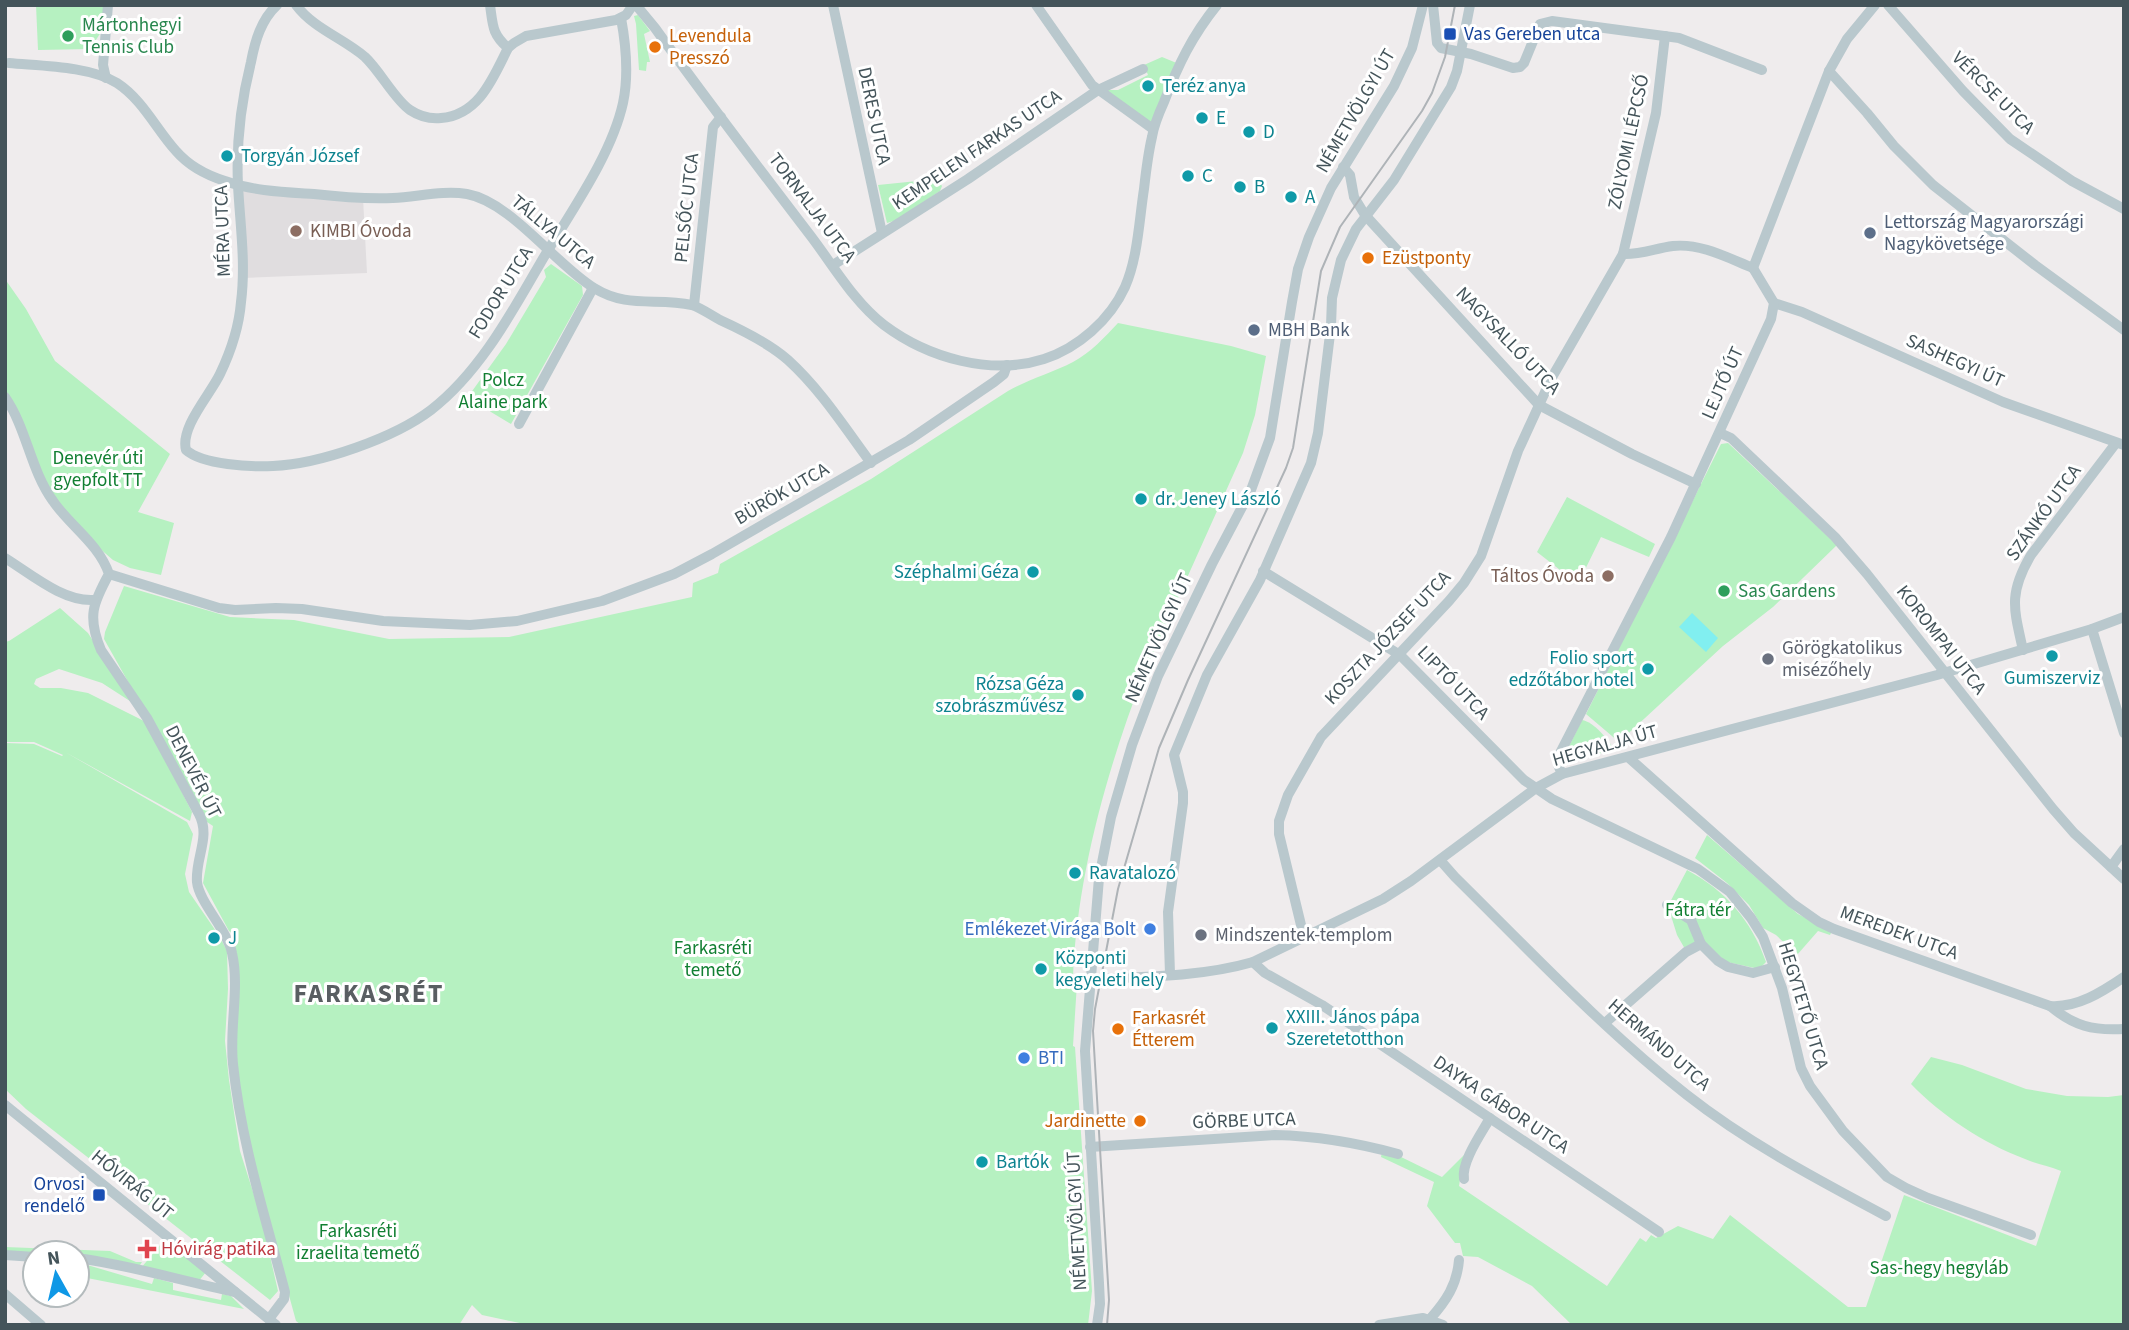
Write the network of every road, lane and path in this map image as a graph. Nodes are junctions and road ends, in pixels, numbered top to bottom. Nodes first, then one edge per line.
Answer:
1 (108, 5) edge
2 (277, 5) edge
3 (296, 5) edge
4 (490, 5) edge
5 (634, 5) edge
6 (833, 5) edge
7 (1036, 5) edge
8 (1217, 5) edge
9 (1423, 5) edge
10 (1433, 5) edge
11 (1470, 5) edge
12 (1875, 5) edge
13 (1888, 5) edge
14 (621, 18) junction
15 (1665, 36) junction
16 (509, 48) junction
17 (1461, 51) junction
18 (9, 62) dead end
19 (1143, 69) dead end
20 (1762, 69) dead end
21 (1829, 71) junction
22 (106, 78) junction
23 (1098, 90) junction
24 (722, 117) junction
25 (1153, 129) junction
26 (1343, 167) junction
27 (238, 185) junction
28 (2124, 209) edge
29 (1365, 215) junction
30 (882, 233) junction
31 (548, 251) junction
32 (1623, 254) junction
33 (833, 265) junction
34 (1753, 268) junction
35 (593, 288) junction
36 (1774, 303) junction
37 (694, 306) junction
38 (2124, 330) edge
39 (1007, 365) junction
40 (5, 397) edge
41 (1539, 405) junction
42 (519, 424) dead end
43 (1720, 433) junction
44 (2120, 444) edge
45 (186, 450) joint
46 (872, 463) junction
47 (1696, 484) junction
48 (5, 558) edge
49 (1263, 571) junction
50 (108, 573) junction
51 (94, 600) junction
52 (2124, 617) edge
53 (2092, 629) junction
54 (2024, 650) junction
55 (1400, 655) junction
56 (1945, 673) junction
57 (2124, 733) edge
58 (1628, 757) junction
59 (1562, 774) junction
60 (1536, 788) junction
61 (2124, 849) edge
62 (1440, 859) junction
63 (2110, 867) junction
64 (2124, 879) edge
65 (1667, 905) dead end
66 (1307, 937) junction
67 (1701, 944) junction
68 (1254, 962) junction
69 (1775, 967) junction
70 (1170, 974) junction
71 (2124, 977) edge
72 (1089, 979) junction
73 (2050, 1006) junction
74 (1605, 1023) junction
75 (2124, 1028) edge
76 (7, 1109) edge
77 (1490, 1118) junction
78 (1090, 1147) junction
79 (1398, 1154) dead end
80 (1464, 1179) dead end
81 (1886, 1216) dead end
82 (1659, 1232) dead end
83 (2031, 1235) dead end
84 (91, 1260) edge
85 (1459, 1261) dead end
86 (237, 1292) junction
87 (5, 1294) edge
88 (1430, 1319) junction
89 (272, 1322) edge
90 (1416, 1322) edge
91 (41, 1325) edge
92 (1097, 1325) edge
93 (1379, 1325) edge
94 (1443, 1325) edge

1 - 22 street
2 - 27 street, MÉRA UTCA
3 - 16 street
4 - 16 street
5 - 14 street
5 - 24 street, TORNALJA UTCA
6 - 30 street, DERES UTCA
7 - 23 street
8 - 25 street
9 - 26 street, NÉMETVÖLGYI ÚT
10 - 17 street
11 - 17 street
12 - 21 street
13 - 28 street, VÉRCSE UTCA
14 - 16 street
14 - 31 street, FODOR UTCA
15 - 17 street
15 - 20 street
15 - 32 street, ZÓLYOMI LÉPCSŐ
17 - 29 street
18 - 22 street, TÁLLYA UTCA
19 - 23 street, KEMPELEN FARKAS UTCA
21 - 34 street
21 - 38 street
22 - 27 street, TÁLLYA UTCA
23 - 25 street
23 - 30 street, KEMPELEN FARKAS UTCA
24 - 33 street, TORNALJA UTCA
24 - 37 street, PELSŐC UTCA
25 - 39 street
26 - 29 street, NAGYSALLÓ UTCA
26 - 72 street, NÉMETVÖLGYI ÚT
27 - 31 street, TÁLLYA UTCA
27 - 45 street, MÉRA UTCA
29 - 41 street, NAGYSALLÓ UTCA
29 - 49 street
30 - 33 street, KEMPELEN FARKAS UTCA
31 - 35 street, TÁLLYA UTCA
31 - 45 street, FODOR UTCA
32 - 34 street
32 - 41 street, KOSZTA JÓZSEF UTCA
33 - 39 street, TORNALJA UTCA
34 - 36 street
35 - 37 street, TÁLLYA UTCA
35 - 42 street
36 - 43 street, LEJTŐ ÚT
36 - 44 street, SASHEGYI ÚT
37 - 46 street, TÁLLYA UTCA
39 - 46 street, BÜRÖK UTCA
40 - 50 street
41 - 47 street, NAGYSALLÓ UTCA
41 - 55 street, KOSZTA JÓZSEF UTCA
43 - 47 street, LEJTŐ ÚT
43 - 56 street, KOROMPAI UTCA
44 - 54 street, SZÁNKÓ UTCA
46 - 50 street, BÜRÖK UTCA
47 - 59 street, LEJTŐ ÚT
48 - 51 street
49 - 55 street, LIPTÓ UTCA
49 - 70 street
50 - 51 street, DENEVÉR ÚT
51 - 89 street, DENEVÉR ÚT
52 - 53 street, HEGYALJA ÚT
53 - 54 street, HEGYALJA ÚT
53 - 57 street
54 - 56 street, HEGYALJA ÚT
55 - 60 street, LIPTÓ UTCA
55 - 66 street, KOSZTA JÓZSEF UTCA
56 - 58 street, HEGYALJA ÚT
56 - 63 street, KOROMPAI UTCA
58 - 59 street, HEGYALJA ÚT
58 - 73 street, MEREDEK UTCA
59 - 60 street, HEGYALJA ÚT
60 - 62 street, HEGYALJA ÚT
60 - 69 street, HEGYTETŐ UTCA
61 - 63 street
62 - 66 street, HEGYALJA ÚT
62 - 74 street, HERMÁND UTCA
63 - 64 street, KOROMPAI UTCA
65 - 67 street
66 - 68 street, HEGYALJA ÚT
67 - 69 street
67 - 74 street
68 - 70 street, HEGYALJA ÚT
68 - 77 street, DAYKA GÁBOR UTCA
69 - 83 street, HEGYTETŐ UTCA
70 - 72 street, HEGYALJA ÚT
71 - 73 street
72 - 78 street, NÉMETVÖLGYI ÚT
73 - 75 street, MEREDEK UTCA
74 - 81 street, HERMÁND UTCA
76 - 86 street, HÓVIRÁG ÚT
77 - 80 street
77 - 82 street, DAYKA GÁBOR UTCA
78 - 79 street, GÖRBE UTCA
78 - 92 street, NÉMETVÖLGYI ÚT
84 - 86 street
85 - 88 street
86 - 89 street, HÓVIRÁG ÚT
87 - 91 street
88 - 90 street
88 - 94 street
90 - 93 street

